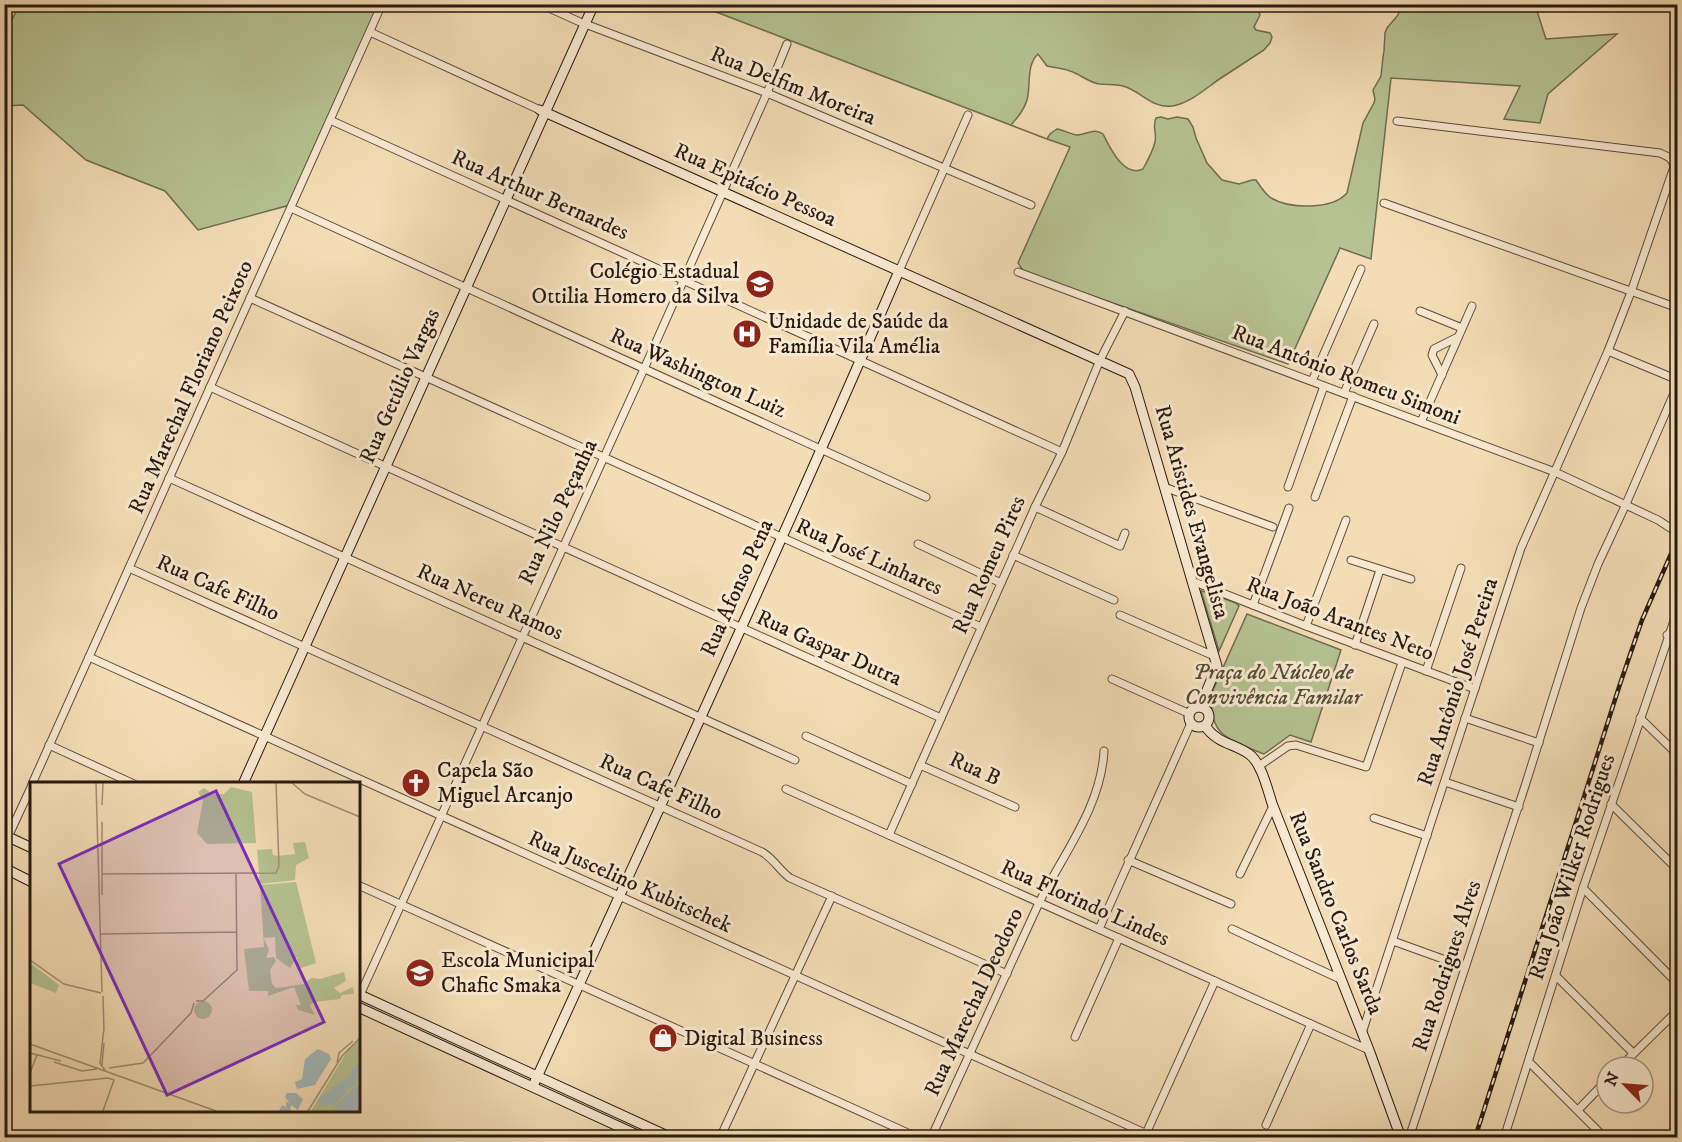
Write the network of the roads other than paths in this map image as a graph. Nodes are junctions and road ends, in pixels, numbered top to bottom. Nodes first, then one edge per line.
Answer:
1 (382, 4) edge
2 (540, 4) edge
3 (594, 4) edge
4 (585, 23) junction
5 (370, 32) junction
6 (787, 44) dead end
7 (767, 93) junction
8 (543, 111) junction
9 (968, 115) dead end
10 (330, 120) junction
11 (1397, 121) dead end
12 (945, 169) junction
13 (722, 192) junction
14 (506, 199) junction
15 (1383, 203) dead end
16 (1031, 206) dead end
17 (291, 208) junction
18 (1361, 269) dead end
19 (899, 271) junction
20 (1018, 272) dead end
21 (683, 280) junction
22 (466, 287) junction
23 (1631, 292) junction
24 (250, 298) junction
25 (1472, 306) dead end
26 (1677, 308) edge
27 (1125, 311) junction
28 (1420, 311) dead end
29 (1374, 324) dead end
30 (1462, 328) junction
31 (1458, 337) junction
32 (1608, 351) junction
33 (860, 360) junction
34 (1100, 360) junction
35 (644, 369) junction
36 (1125, 371) joint
37 (1442, 375) junction
38 (426, 376) junction
39 (1312, 381) junction
40 (1677, 382) edge
41 (1324, 386) junction
42 (210, 387) junction
43 (1344, 393) junction
44 (1353, 396) junction
45 (1421, 422) junction
46 (821, 449) junction
47 (1062, 452) junction
48 (603, 457) junction
49 (386, 467) junction
50 (1555, 472) junction
51 (169, 478) junction
52 (1164, 487) junction
53 (1288, 487) dead end
54 (926, 497) dead end
55 (1315, 497) dead end
56 (1626, 504) junction
57 (1035, 507) junction
58 (1289, 508) dead end
59 (1346, 520) dead end
60 (1273, 527) dead end
61 (1125, 533) dead end
62 (1677, 533) edge
63 (781, 538) junction
64 (918, 544) dead end
65 (563, 546) junction
66 (1013, 555) junction
67 (345, 557) junction
68 (1351, 560) dead end
69 (129, 567) junction
70 (1461, 568) dead end
71 (1380, 570) junction
72 (1411, 579) dead end
73 (1192, 581) junction
74 (1001, 583) junction
75 (1114, 600) dead end
76 (1252, 605) junction
77 (1677, 609) edge
78 (1120, 615) dead end
79 (1306, 626) junction
80 (741, 627) junction
81 (981, 627) junction
82 (1667, 634) junction
83 (521, 636) junction
84 (1677, 644) edge
85 (1355, 645) junction
86 (304, 646) junction
87 (1214, 656) junction
88 (89, 657) junction
89 (1402, 663) junction
90 (1426, 671) junction
91 (1112, 679) dead end
92 (1475, 689) junction
93 (1200, 707) junction
94 (700, 717) junction
95 (941, 718) junction
96 (1190, 718) junction
97 (1465, 718) junction
98 (1640, 718) junction
99 (482, 726) junction
100 (1205, 726) junction
101 (264, 736) junction
102 (806, 736) dead end
103 (1539, 743) junction
104 (49, 745) junction
105 (1104, 751) dead end
106 (1677, 755) edge
107 (795, 760) dead end
108 (920, 765) junction
109 (1258, 766) junction
110 (33, 782) edge
111 (133, 782) edge
112 (243, 782) edge
113 (1445, 782) junction
114 (912, 784) junction
115 (30, 788) edge
116 (786, 789) dead end
117 (1611, 804) junction
118 (1273, 806) junction
119 (660, 807) junction
120 (1015, 807) dead end
121 (1519, 807) junction
122 (441, 816) junction
123 (1374, 819) dead end
124 (889, 835) junction
125 (6, 836) edge
126 (1427, 836) junction
127 (30, 847) edge
128 (1128, 860) junction
129 (4, 868) edge
130 (1677, 870) edge
131 (1240, 874) dead end
132 (30, 881) edge
133 (360, 886) edge
134 (1582, 888) junction
135 (832, 896) junction
136 (619, 897) junction
137 (1039, 903) junction
138 (1230, 904) dead end
139 (401, 905) junction
140 (1099, 929) junction
141 (1232, 929) dead end
142 (1119, 938) junction
143 (1393, 941) junction
144 (1466, 967) junction
145 (1007, 974) junction
146 (795, 976) junction
147 (1556, 976) junction
148 (1340, 979) junction
149 (1215, 981) junction
150 (1677, 984) edge
151 (579, 986) junction
152 (360, 992) edge
153 (360, 994) edge
154 (360, 1008) edge
155 (1677, 1010) edge
156 (1311, 1024) junction
157 (1362, 1033) junction
158 (1075, 1037) dead end
159 (1369, 1050) junction
160 (970, 1053) junction
161 (1634, 1053) joint
162 (1529, 1062) junction
163 (755, 1064) junction
164 (538, 1075) junction
165 (533, 1086) junction
166 (1595, 1092) edge
167 (1578, 1110) junction
168 (1266, 1125) dead end
169 (1677, 1133) edge
170 (1145, 1135) edge
171 (644, 1137) edge
172 (672, 1137) edge
173 (720, 1137) edge
174 (918, 1137) edge
175 (932, 1137) edge
176 (1156, 1137) edge
177 (1401, 1137) edge
178 (1409, 1137) edge
179 (1504, 1137) edge
180 (1605, 1137) edge
181 (1673, 1137) edge

1 - 5 street, Rua Marechal Floriano Peixoto
2 - 4 street, Rua Delfim Moreira
3 - 4 street, Rua Getúlio Vargas
4 - 7 street, Rua Delfim Moreira
4 - 8 street, Rua Getúlio Vargas
5 - 8 street, Rua Epitácio Pessoa
5 - 10 street, Rua Marechal Floriano Peixoto
6 - 7 street, Rua Nilo Peçanha
7 - 12 street, Rua Delfim Moreira
7 - 13 street, Rua Nilo Peçanha
8 - 13 street, Rua Epitácio Pessoa
8 - 14 street, Rua Getúlio Vargas
9 - 12 street, Rua Afonso Pena
10 - 14 street, Rua Arthur Bernardes
10 - 17 street, Rua Marechal Floriano Peixoto
11 - 23 street, Rua Antônio José Pereira
12 - 16 street, Rua Delfim Moreira
12 - 19 street, Rua Afonso Pena
13 - 19 street, Rua Epitácio Pessoa
13 - 21 street, Rua Nilo Peçanha
14 - 21 street, Rua Arthur Bernardes
14 - 22 street, Rua Getúlio Vargas
15 - 23 street
17 - 22 street, Rua Washington Luiz
17 - 24 street, Rua Marechal Floriano Peixoto
18 - 39 street
19 - 33 street, Rua Afonso Pena
19 - 34 street, Rua Epitácio Pessoa
20 - 27 street, Rua Antônio Romeu Simoni
21 - 33 street, Rua Arthur Bernardes
21 - 35 street, Rua Nilo Peçanha
22 - 35 street, Rua Washington Luiz
22 - 38 street, Rua Getúlio Vargas
23 - 26 street
23 - 32 street, Rua Antônio José Pereira
24 - 38 street, Rua José Linhares
24 - 42 street, Rua Marechal Floriano Peixoto
25 - 30 street
27 - 34 street, Rua Romeu Pires
27 - 39 street, Rua Antônio Romeu Simoni
28 - 30 street
29 - 43 street
30 - 31 street
31 - 37 street
31 - 37 street
32 - 40 street
32 - 50 street, Rua Antônio José Pereira
33 - 46 street, Rua Afonso Pena
33 - 47 street, Rua Arthur Bernardes
34 - 36 street, Rua Epitácio Pessoa
34 - 47 street, Rua Romeu Pires
35 - 46 street, Rua Washington Luiz
35 - 48 street, Rua Nilo Peçanha
36 - 52 street, Rua Aristides Evangelista
37 - 45 street
38 - 48 street, Rua José Linhares
38 - 49 street, Rua Getúlio Vargas
39 - 41 street, Rua Antônio Romeu Simoni
40 - 56 street, Rua Rodrigues Alves
41 - 43 street, Rua Antônio Romeu Simoni
41 - 53 street
42 - 49 street, Rua Gaspar Dutra
42 - 51 street, Rua Marechal Floriano Peixoto
43 - 44 street, Rua Antônio Romeu Simoni
44 - 45 street, Rua Antônio Romeu Simoni
44 - 55 street
45 - 50 street, Rua Antônio Romeu Simoni
46 - 54 street, Rua Washington Luiz
46 - 63 street, Rua Afonso Pena
47 - 57 street, Rua Romeu Pires
48 - 63 street, Rua José Linhares
48 - 65 street, Rua Nilo Peçanha
49 - 65 street, Rua Gaspar Dutra
49 - 67 street, Rua Getúlio Vargas
50 - 56 street, Rua Antônio Romeu Simoni
50 - 92 street, Rua Antônio José Pereira
51 - 67 street, Rua Nereu Ramos
51 - 69 street, Rua Marechal Floriano Peixoto
52 - 60 street
52 - 73 street, Rua Aristides Evangelista
56 - 62 street, Rua Antônio Romeu Simoni
56 - 103 street, Rua Rodrigues Alves
57 - 61 street
57 - 66 street, Rua Romeu Pires
58 - 76 street
59 - 79 street
63 - 80 street, Rua Afonso Pena
63 - 81 street, Rua José Linhares
64 - 74 street
65 - 80 street, Rua Gaspar Dutra
65 - 83 street, Rua Nilo Peçanha
66 - 74 street, Rua Romeu Pires
66 - 75 street
67 - 83 street, Rua Nereu Ramos
67 - 86 street, Rua Getúlio Vargas
68 - 71 street
69 - 86 street, Rua Cafe Filho
69 - 88 street, Rua Marechal Floriano Peixoto
70 - 90 street
71 - 72 street
71 - 85 street
73 - 76 street, Rua João Arantes Neto
73 - 87 street, Rua Aristides Evangelista
74 - 81 street, Rua Romeu Pires
76 - 79 street, Rua João Arantes Neto
77 - 82 street, Rua João Wilker Rodrigues
78 - 87 street
79 - 85 street, Rua João Arantes Neto
80 - 94 street, Rua Afonso Pena
80 - 95 street, Rua Gaspar Dutra
81 - 95 street, Rua Romeu Pires
82 - 84 street
82 - 98 street, Rua João Wilker Rodrigues
83 - 94 street, Rua Nereu Ramos
83 - 99 street, Rua Nilo Peçanha
85 - 89 street, Rua João Arantes Neto
86 - 99 street, Rua Cafe Filho
86 - 101 street, Rua Getúlio Vargas
87 - 93 street, Rua Aristides Evangelista
88 - 101 street, Rua Juscelino Kubitschek
88 - 104 street, Rua Marechal Floriano Peixoto
89 - 90 street, Rua João Arantes Neto
89 - 109 street
90 - 92 street, Rua João Arantes Neto
91 - 96 street
92 - 97 street, Rua Antônio José Pereira
93 - 96 street
93 - 100 street
94 - 107 street, Rua Nereu Ramos
94 - 119 street, Rua Afonso Pena
95 - 108 street, Rua Romeu Pires
96 - 100 street
96 - 128 street
97 - 103 street
97 - 113 street, Rua Antônio José Pereira
98 - 106 street
98 - 117 street, Rua João Wilker Rodrigues
99 - 119 street, Rua Cafe Filho
99 - 122 street, Rua Nilo Peçanha
100 - 109 street
101 - 112 street, Rua Getúlio Vargas
101 - 122 street, Rua Juscelino Kubitschek
102 - 114 street
103 - 121 street, Rua Rodrigues Alves
104 - 110 street, Rua Marechal Floriano Peixoto
104 - 111 street
105 - 137 street, Rua Marechal Deodoro
108 - 114 street, Rua Romeu Pires
108 - 120 street, Rua B
109 - 118 street, Rua Sandro Carlos Sarda
113 - 121 street
113 - 126 street, Rua Antônio José Pereira
114 - 124 street, Rua Romeu Pires
115 - 125 street, Rua Marechal Floriano Peixoto
116 - 124 street, Rua Florindo Lindes
117 - 130 street
117 - 134 street, Rua João Wilker Rodrigues
118 - 131 street
118 - 148 street, Rua Sandro Carlos Sarda
119 - 135 street, Rua Cafe Filho
119 - 136 street, Rua Afonso Pena
121 - 144 street, Rua Rodrigues Alves
122 - 136 street, Rua Juscelino Kubitschek
122 - 139 street, Rua Nilo Peçanha
123 - 126 street
124 - 137 street, Rua Florindo Lindes
125 - 127 street
126 - 143 street, Rua Antônio José Pereira
128 - 138 street
128 - 140 street
129 - 132 street
133 - 139 street
134 - 147 street, Rua João Wilker Rodrigues
134 - 150 street
135 - 145 street, Rua Cafe Filho
135 - 146 street
136 - 146 street, Rua Juscelino Kubitschek
136 - 151 street, Rua Afonso Pena
137 - 140 street, Rua Florindo Lindes
137 - 145 street, Rua Marechal Deodoro
139 - 151 street
139 - 152 street, Rua Nilo Peçanha
140 - 142 street, Rua Florindo Lindes
141 - 148 street
142 - 149 street, Rua Florindo Lindes
142 - 158 street
143 - 144 street
143 - 157 street, Rua Antônio José Pereira
144 - 178 street, Rua Rodrigues Alves
145 - 160 street, Rua Marechal Deodoro
146 - 160 street, Rua Juscelino Kubitschek
146 - 163 street
147 - 161 street
147 - 162 street, Rua João Wilker Rodrigues
148 - 157 street, Rua Sandro Carlos Sarda
149 - 156 street, Rua Florindo Lindes
149 - 170 street
151 - 163 street
151 - 164 street, Rua Afonso Pena
153 - 164 street
154 - 165 street
155 - 161 street
156 - 159 street, Rua Florindo Lindes
156 - 168 street
157 - 159 street, Rua Sandro Carlos Sarda
159 - 177 street, Rua Sandro Carlos Sarda
160 - 170 street, Rua Juscelino Kubitschek
160 - 175 street, Rua Marechal Deodoro
162 - 167 street
162 - 179 street, Rua João Wilker Rodrigues
163 - 173 street
163 - 174 street
164 - 165 street, Rua Afonso Pena
164 - 172 street
165 - 171 street
166 - 167 street
167 - 180 street
169 - 181 highway
170 - 176 street, Rua Juscelino Kubitschek

